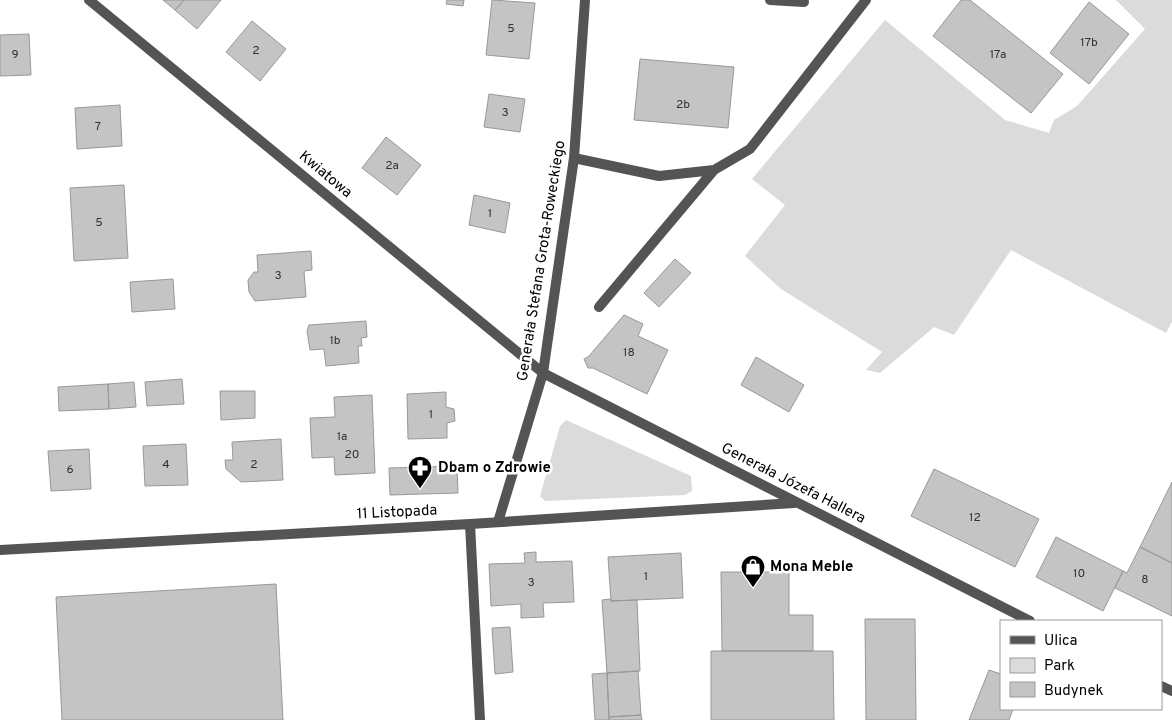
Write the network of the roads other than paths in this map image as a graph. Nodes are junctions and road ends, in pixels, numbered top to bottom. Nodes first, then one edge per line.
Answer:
1 (89, 0) edge
2 (586, 0) edge
3 (770, 0) edge
4 (866, 0) edge
5 (804, 2) dead end
6 (574, 158) junction
7 (714, 170) junction
8 (599, 307) dead end
9 (543, 374) junction
10 (795, 502) junction
11 (498, 522) junction
12 (470, 524) junction
13 (0, 550) edge
14 (1028, 620) edge
15 (480, 720) edge

1 - 9 street, Kwiatowa
2 - 6 street, Generała Stefana Grota-Roweckiego
3 - 5 street
4 - 7 street
6 - 7 street
6 - 9 street, Generała Stefana Grota-Roweckiego
7 - 8 street
9 - 10 street, Generała Józefa Hallera
9 - 11 street, Generała Stefana Grota-Roweckiego
10 - 11 street, 11 Listopada
10 - 14 street, Generała Józefa Hallera
11 - 12 street, 11 Listopada
12 - 13 street, 11 Listopada
12 - 15 street

